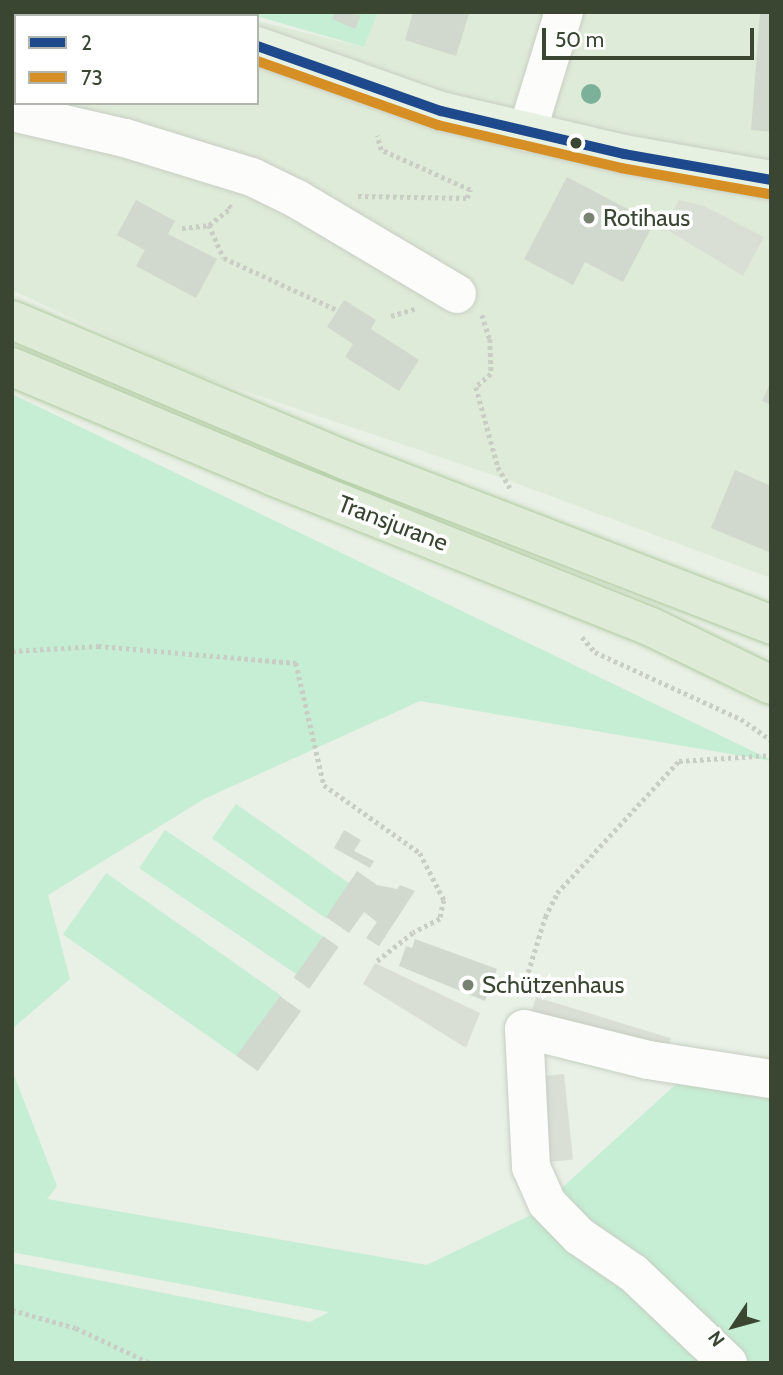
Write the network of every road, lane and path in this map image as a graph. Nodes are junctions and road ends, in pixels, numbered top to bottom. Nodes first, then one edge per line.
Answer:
1 (564, 12) edge
2 (259, 47) edge
3 (12, 112) edge
4 (527, 132) junction
5 (377, 136) dead end
6 (771, 180) edge
7 (353, 196) dead end
8 (222, 201) dead end
9 (209, 225) junction
10 (183, 229) dead end
11 (457, 294) dead end
12 (337, 310) dead end
13 (12, 320) edge
14 (12, 367) edge
15 (771, 625) edge
16 (12, 651) edge
17 (771, 685) edge
18 (771, 755) edge
19 (375, 963) dead end
20 (526, 979) dead end
21 (771, 1079) edge
22 (12, 1310) edge
23 (150, 1363) edge
24 (728, 1363) edge

1 - 4 street
2 - 4 main road
3 - 11 street
4 - 6 main road
5 - 7 path
8 - 9 path
9 - 10 path
9 - 12 path
13 - 15 highway, Transjurane, bridge
14 - 17 highway, Transjurane, bridge
16 - 19 path
18 - 20 path
21 - 24 street
22 - 23 path

